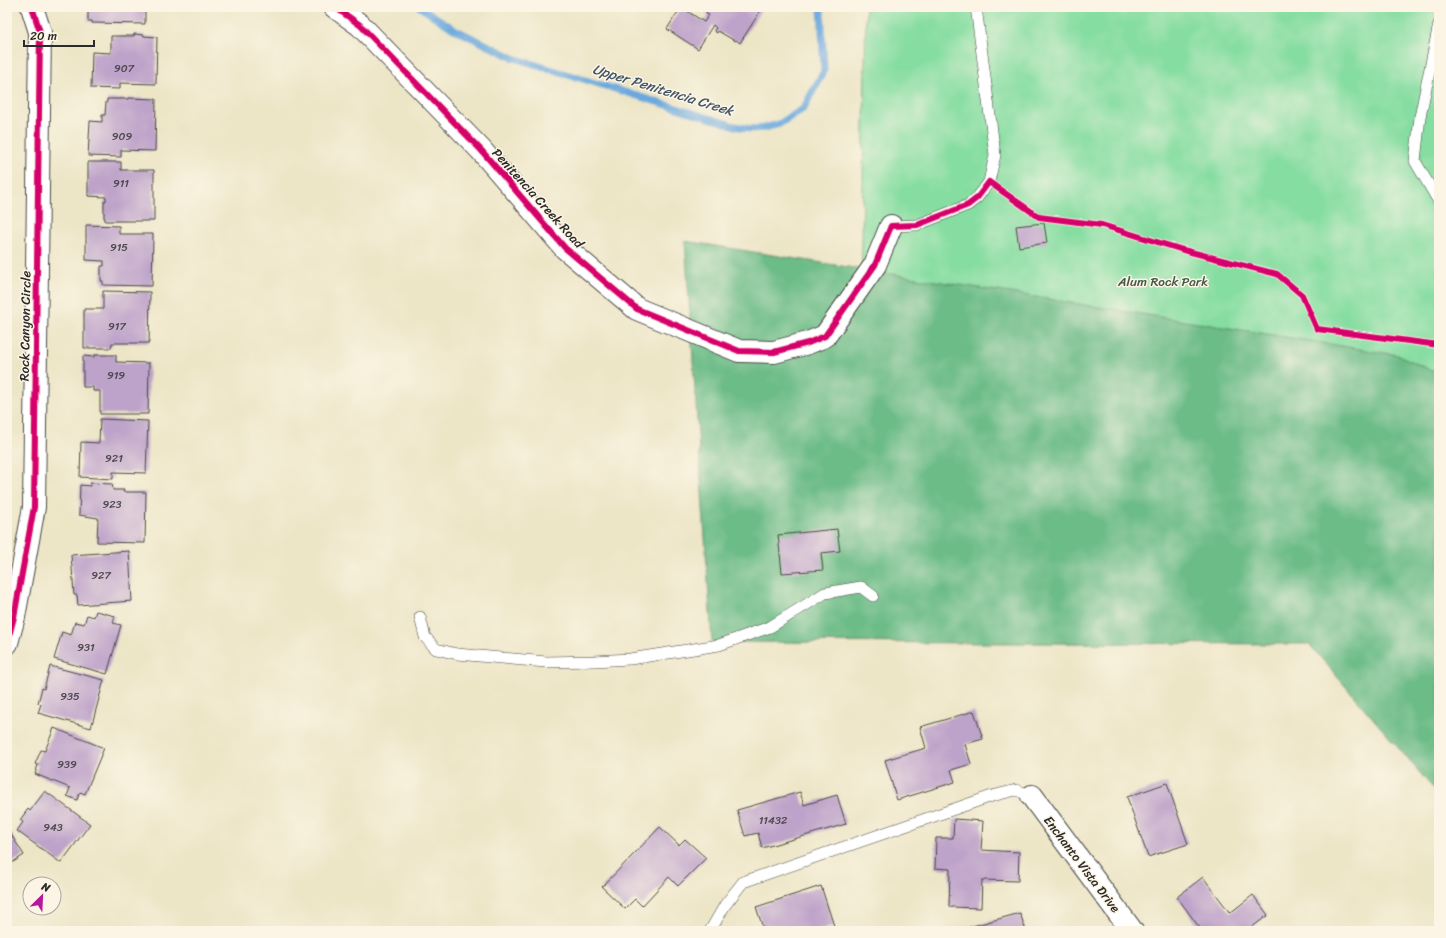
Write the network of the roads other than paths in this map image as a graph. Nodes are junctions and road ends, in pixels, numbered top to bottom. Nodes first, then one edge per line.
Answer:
1 (32, 7) edge
2 (335, 7) edge
3 (976, 7) edge
4 (1439, 24) edge
5 (1439, 202) edge
6 (891, 226) joint
7 (873, 596) dead end
8 (420, 617) dead end
9 (7, 644) edge
10 (1032, 796) joint
11 (710, 931) edge
12 (1132, 931) edge

1 - 9 street, Rock Canyon Circle
2 - 6 street, Penitencia Creek Road
3 - 6 lane, Penitencia Creek Road
4 - 5 lane
7 - 8 lane
10 - 11 lane
10 - 12 street, Enchanto Vista Drive

